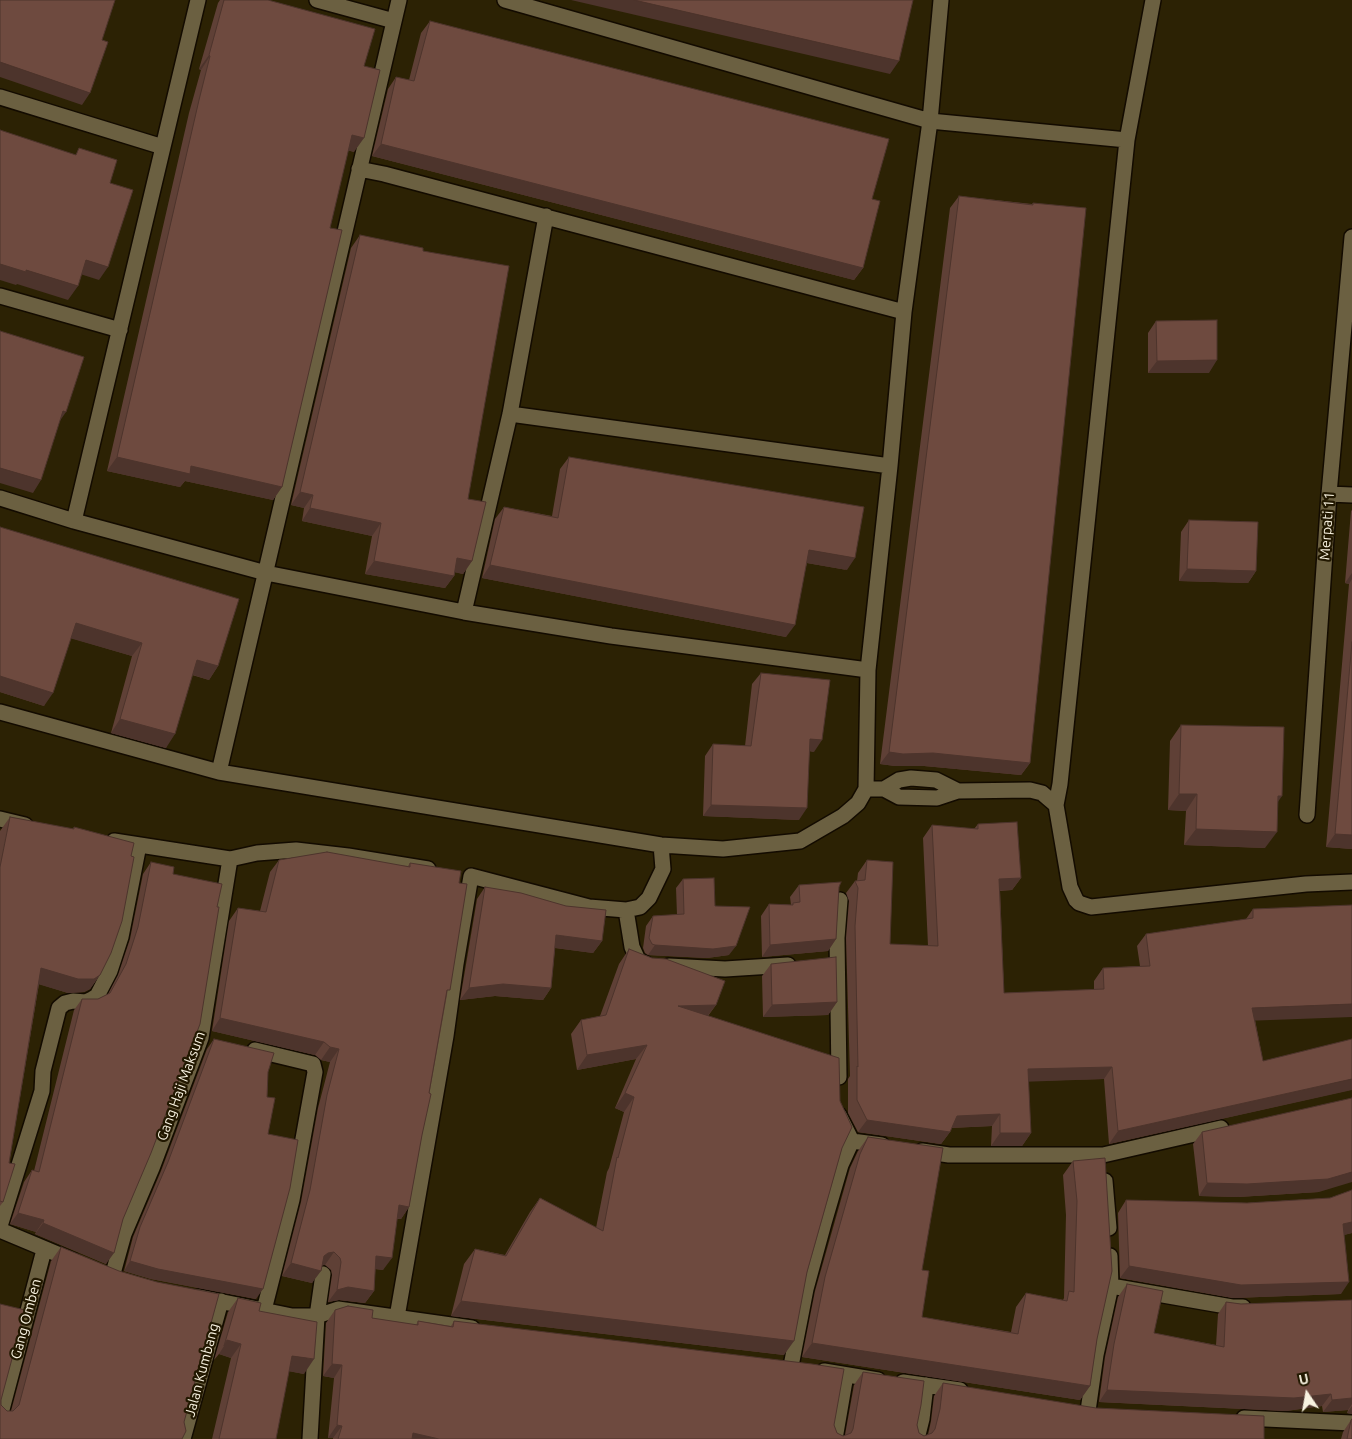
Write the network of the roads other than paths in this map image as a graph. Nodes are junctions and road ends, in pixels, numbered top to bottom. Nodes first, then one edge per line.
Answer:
1 (198, 0) edge
2 (317, 0) edge
3 (399, 0) edge
4 (505, 0) edge
5 (941, 0) edge
6 (1153, 0) edge
7 (394, 21) junction
8 (0, 98) edge
9 (930, 121) junction
10 (1127, 140) junction
11 (163, 147) junction
12 (358, 169) junction
13 (546, 216) junction
14 (1352, 237) edge
15 (0, 296) edge
16 (904, 312) junction
17 (120, 330) junction
18 (510, 414) junction
19 (890, 466) junction
20 (1329, 494) junction
21 (1352, 495) edge
22 (0, 498) edge
23 (74, 520) junction
24 (266, 572) junction
25 (464, 612) junction
26 (868, 670) junction
27 (0, 712) edge
28 (219, 772) junction
29 (866, 789) junction
30 (1056, 805) junction
31 (1307, 815) dead end
32 (0, 820) edge
33 (44, 828) edge
34 (101, 838) edge
35 (139, 845) junction
36 (661, 845) junction
37 (230, 859) junction
38 (471, 876) junction
39 (1352, 882) edge
40 (840, 900) edge
41 (626, 910) junction
42 (838, 960) junction
43 (820, 962) edge
44 (803, 964) edge
45 (201, 1038) junction
46 (220, 1042) edge
47 (238, 1046) edge
48 (1237, 1125) edge
49 (852, 1141) junction
50 (1103, 1155) junction
51 (0, 1226) edge
52 (0, 1230) edge
53 (44, 1250) junction
54 (323, 1274) edge
55 (112, 1276) junction
56 (130, 1282) edge
57 (1111, 1286) junction
58 (185, 1294) edge
59 (221, 1301) junction
60 (1260, 1306) edge
61 (264, 1310) junction
62 (317, 1316) junction
63 (396, 1317) junction
64 (489, 1330) edge
65 (846, 1375) junction
66 (926, 1384) junction
67 (974, 1392) edge
68 (1070, 1408) edge
69 (0, 1417) edge
70 (1233, 1417) edge
71 (1352, 1423) edge
72 (183, 1439) edge
73 (310, 1439) edge
74 (835, 1439) edge
75 (917, 1439) edge

1 - 11 street
2 - 7 street
3 - 7 street
4 - 9 street
5 - 9 street
6 - 10 street
7 - 12 street
8 - 11 street
9 - 10 street
9 - 16 street
10 - 30 street
11 - 17 street
12 - 13 street
12 - 24 street
13 - 16 street
13 - 18 street
14 - 20 street, Merpati 11
15 - 17 street
16 - 19 street
17 - 23 street
18 - 19 street
18 - 25 street
19 - 26 street
20 - 21 street
20 - 31 street, Merpati 11
22 - 23 street
23 - 24 street
24 - 25 street
24 - 28 street
25 - 26 street
26 - 29 street
27 - 28 street
28 - 36 street
29 - 30 street
29 - 36 street
30 - 39 street
32 - 33 street
34 - 35 street
35 - 37 street
35 - 51 street
36 - 41 street
37 - 38 street
37 - 45 street, Gang Haji Maksum
38 - 41 street
38 - 63 street
40 - 42 street
41 - 44 street
42 - 43 street
42 - 49 street
45 - 46 street
45 - 55 street, Gang Haji Maksum
47 - 61 street
48 - 50 street
49 - 50 street
49 - 65 street
50 - 57 street
52 - 53 street
53 - 55 street
53 - 69 street, Gang Omben
54 - 62 street
55 - 56 street
57 - 60 street
57 - 68 street
58 - 59 street
59 - 61 street
59 - 72 street, Jalan Kumbang
61 - 62 street
62 - 63 street
62 - 73 street
63 - 64 street
65 - 66 street
65 - 74 street
66 - 67 street
66 - 75 street
70 - 71 street

